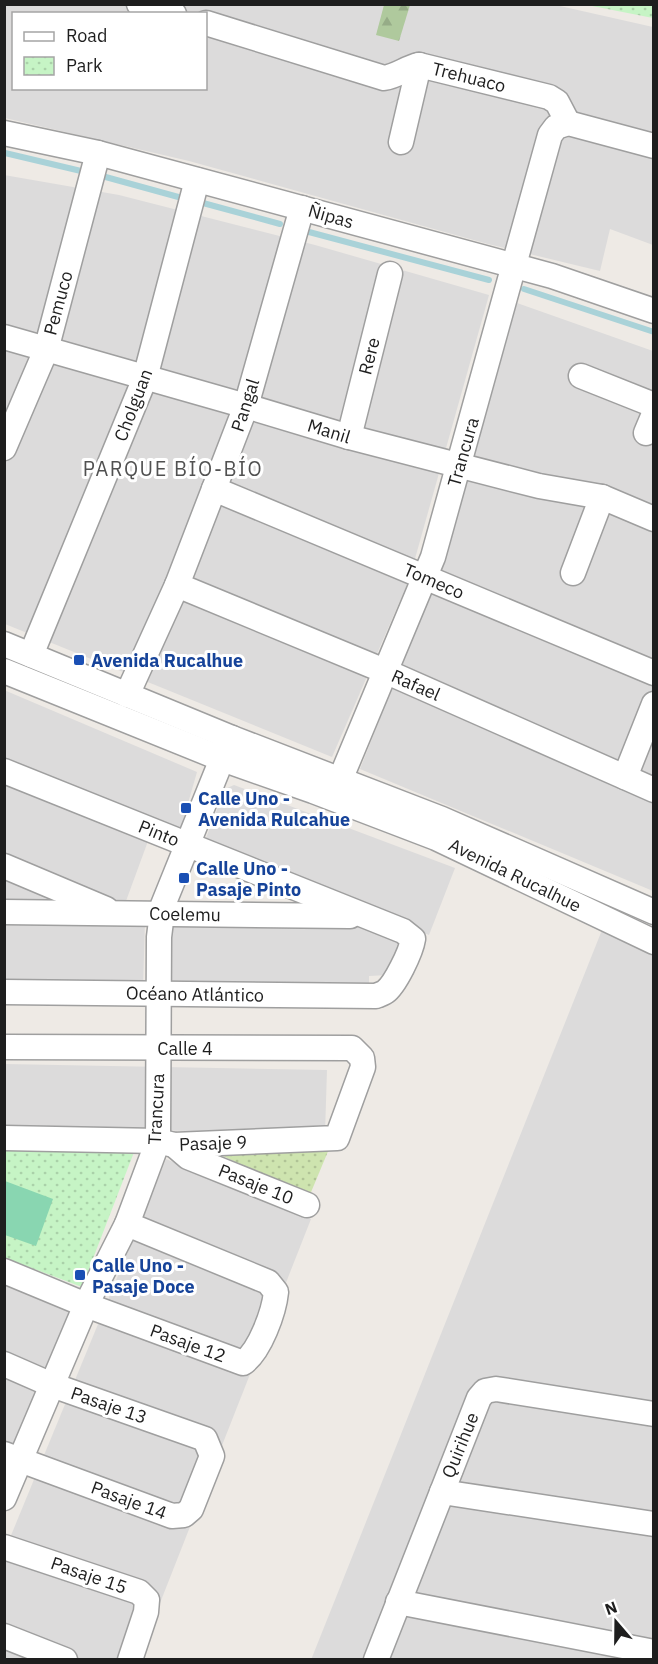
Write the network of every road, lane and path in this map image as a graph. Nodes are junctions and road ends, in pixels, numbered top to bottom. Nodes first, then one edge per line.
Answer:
1 (139, 4) edge
2 (167, 12) edge
3 (207, 23) edge
4 (419, 65) junction
5 (568, 123) junction
6 (4, 133) edge
7 (401, 142) dead end
8 (654, 146) edge
9 (98, 153) junction
10 (197, 180) junction
11 (302, 208) junction
12 (514, 267) junction
13 (390, 274) dead end
14 (654, 311) edge
15 (4, 338) edge
16 (46, 350) junction
17 (581, 376) dead end
18 (145, 378) junction
19 (654, 405) edge
20 (246, 406) junction
21 (349, 437) junction
22 (4, 447) edge
23 (460, 466) junction
24 (214, 489) junction
25 (602, 497) junction
26 (654, 519) edge
27 (573, 573) dead end
28 (426, 578) junction
29 (177, 585) junction
30 (4, 644) edge
31 (31, 655) junction
32 (4, 671) edge
33 (387, 672) junction
34 (654, 673) edge
35 (127, 695) junction
36 (654, 704) edge
37 (227, 748) junction
38 (4, 771) edge
39 (625, 777) junction
40 (340, 780) junction
41 (654, 790) edge
42 (187, 844) junction
43 (4, 866) edge
44 (4, 912) edge
45 (654, 912) edge
46 (117, 913) junction
47 (162, 914) junction
48 (365, 916) junction
49 (654, 942) edge
50 (4, 992) edge
51 (159, 993) junction
52 (385, 993) joint
53 (4, 1047) edge
54 (158, 1048) junction
55 (362, 1058) joint
56 (4, 1138) edge
57 (166, 1143) junction
58 (308, 1205) dead end
59 (127, 1224) junction
60 (4, 1271) edge
61 (86, 1305) junction
62 (4, 1364) edge
63 (52, 1385) junction
64 (654, 1414) edge
65 (210, 1448) joint
66 (12, 1457) edge
67 (442, 1492) junction
68 (4, 1498) edge
69 (654, 1524) edge
70 (4, 1547) edge
71 (398, 1602) junction
72 (4, 1636) edge
73 (654, 1652) edge
74 (65, 1659) edge
75 (130, 1659) edge
76 (376, 1659) edge

1 - 2 street
3 - 4 street, Trehuaco
4 - 5 street, Trehuaco
4 - 7 street
5 - 8 street
5 - 12 street, Trancura
6 - 9 street, Ñipas
9 - 10 street, Ñipas
9 - 16 street, Pemuco
10 - 11 street, Ñipas
10 - 18 street, Cholguan
11 - 12 street, Ñipas
11 - 20 street, Pangal
12 - 14 street, Ñipas
12 - 23 street, Trancura
13 - 21 street, Rere
15 - 16 street, Manil
16 - 18 street, Manil
16 - 22 street, Pemuco
17 - 19 street
18 - 20 street, Manil
18 - 31 street, Cholguan
20 - 21 street, Manil
20 - 24 street, Pangal
21 - 23 street, Manil
23 - 25 street, Manil
23 - 28 street, Trancura
24 - 28 street, Tomeco
24 - 29 street, Pangal
25 - 26 street, Manil
25 - 27 street
28 - 33 street, Trancura
28 - 34 street, Tomeco
29 - 33 street, Rafael
29 - 35 street, Pangal
30 - 31 street, Avenida Rucalhue
31 - 35 street, Avenida Rucalhue
32 - 37 street, Avenida Rucalhue
33 - 39 street, Rafael
33 - 40 street, Trancura
35 - 37 street, Avenida Rucalhue
36 - 39 street
37 - 40 street, Avenida Rucalhue
37 - 42 street, Trancura
37 - 49 street, Avenida Rucalhue
38 - 42 street, Pinto
39 - 41 street, Rafael
40 - 45 street, Avenida Rucalhue
42 - 47 street, Trancura
42 - 48 street, Pinto
43 - 46 street
44 - 46 street, Coelemu
46 - 47 street, Coelemu
47 - 48 street, Coelemu
47 - 51 street, Trancura
48 - 52 street, Pinto
50 - 51 street, Océano Atlántico
51 - 52 street, Océano Atlántico
51 - 54 street, Trancura
53 - 54 street, Calle 4
54 - 55 street, Calle 4
54 - 57 street, Trancura
55 - 57 street, Pasaje 9
56 - 57 street, Pasaje 9
57 - 58 street, Pasaje 10
57 - 59 street, Trancura
59 - 61 street, Trancura
59 - 61 street, Pasaje 12
60 - 61 street, Pasaje 12
61 - 63 street, Trancura
62 - 63 street, Pasaje 13
63 - 65 street, Pasaje 13
63 - 66 street, Trancura
64 - 67 street, Quirihue
65 - 66 street, Pasaje 14
66 - 68 street, Trancura
67 - 69 street
67 - 71 street, Quirihue
70 - 75 street, Pasaje 15
71 - 73 street
71 - 76 street, Quirihue
72 - 74 street

